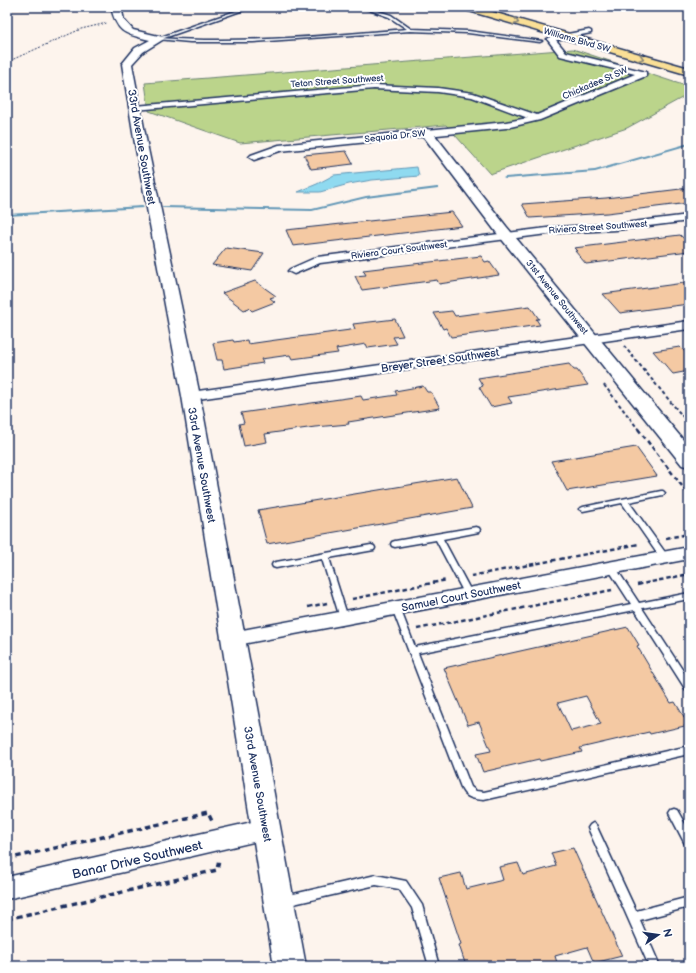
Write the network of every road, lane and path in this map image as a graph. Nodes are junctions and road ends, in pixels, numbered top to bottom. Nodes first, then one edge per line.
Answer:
1 (250, 7) edge
2 (363, 7) edge
3 (465, 7) edge
4 (501, 7) edge
5 (117, 14) edge
6 (552, 21) dead end
7 (567, 26) dead end
8 (410, 30) junction
9 (592, 33) joint
10 (567, 37) junction
11 (159, 39) junction
12 (540, 41) dead end
13 (7, 62) edge
14 (689, 72) edge
15 (134, 108) junction
16 (537, 118) junction
17 (427, 133) junction
18 (254, 157) dead end
19 (689, 218) edge
20 (507, 236) junction
21 (294, 271) dead end
22 (689, 325) edge
23 (591, 339) junction
24 (630, 344) dead end
25 (602, 382) dead end
26 (191, 396) junction
27 (689, 424) edge
28 (689, 460) edge
29 (661, 493) dead end
30 (689, 495) edge
31 (624, 501) junction
32 (583, 509) dead end
33 (476, 530) dead end
34 (689, 534) edge
35 (438, 537) junction
36 (653, 541) junction
37 (395, 544) dead end
38 (371, 548) dead end
39 (689, 553) edge
40 (325, 556) junction
41 (664, 557) junction
42 (276, 565) dead end
43 (611, 568) junction
44 (689, 574) edge
45 (460, 578) junction
46 (624, 587) junction
47 (469, 594) junction
48 (689, 596) edge
49 (339, 601) junction
50 (637, 607) junction
51 (304, 608) dead end
52 (396, 608) junction
53 (344, 618) junction
54 (405, 631) junction
55 (232, 639) junction
56 (413, 651) junction
57 (689, 687) edge
58 (689, 750) edge
59 (674, 813) dead end
60 (593, 828) dead end
61 (266, 829) junction
62 (689, 841) edge
63 (7, 888) edge
64 (689, 902) edge
65 (279, 903) junction
66 (633, 917) junction
67 (290, 966) edge
68 (434, 966) edge
69 (655, 966) edge

1 - 11 lane
2 - 8 lane
3 -> 10 main road, Williams Blvd SW
4 - 6 main road, Williams Blvd SW
5 - 11 street
5 - 13 path
7 - 9 main road, Williams Blvd SW
8 - 11 lane
8 - 12 lane
9 - 10 street, Chickadee St SW
10 -> 14 main road, Williams Blvd SW
10 - 16 street, Chickadee St SW
11 - 15 street, 33rd Avenue Southwest
15 - 16 street, Teton Street Southwest
15 - 26 street, 33rd Avenue Southwest
16 - 17 street, Sequoia Dr SW
17 - 18 street, Sequoia Dr SW
17 - 20 street, 31st Avenue Southwest
19 - 20 street, Riviera Street Southwest
20 - 21 street, Riviera Court Southwest
20 - 23 street, 31st Avenue Southwest
22 - 23 street, Breyer Street Southwest
23 - 26 street, Breyer Street Southwest
23 - 28 street, 31st Avenue Southwest
24 - 27 path
25 - 30 path
26 - 55 street, 33rd Avenue Southwest
29 - 31 lane
31 - 32 lane
31 - 36 lane
33 - 35 lane
34 - 36 path
35 - 37 lane
35 - 45 lane
36 - 41 lane
36 - 45 path
38 - 40 lane
39 - 41 street, Samuel Court Southwest
40 - 42 lane
40 - 49 lane
41 - 43 street, Samuel Court Southwest
43 - 46 lane
43 - 47 street, Samuel Court Southwest
44 - 46 path
45 - 47 lane
45 - 49 path
46 - 50 lane
46 - 54 path
47 - 52 street, Samuel Court Southwest
48 - 50 lane
49 - 51 path
49 - 53 lane
50 - 56 lane
50 - 57 lane
52 - 53 street, Samuel Court Southwest
52 - 54 lane
53 - 55 street, Samuel Court Southwest
54 - 56 lane
55 - 61 street, 33rd Avenue Southwest
56 - 58 lane
59 - 62 lane
60 - 66 lane
61 - 63 street, Banar Drive Southwest
61 - 65 street, 33rd Avenue Southwest
64 - 66 lane
65 - 67 street, 33rd Avenue Southwest
65 - 68 lane
66 - 69 lane

